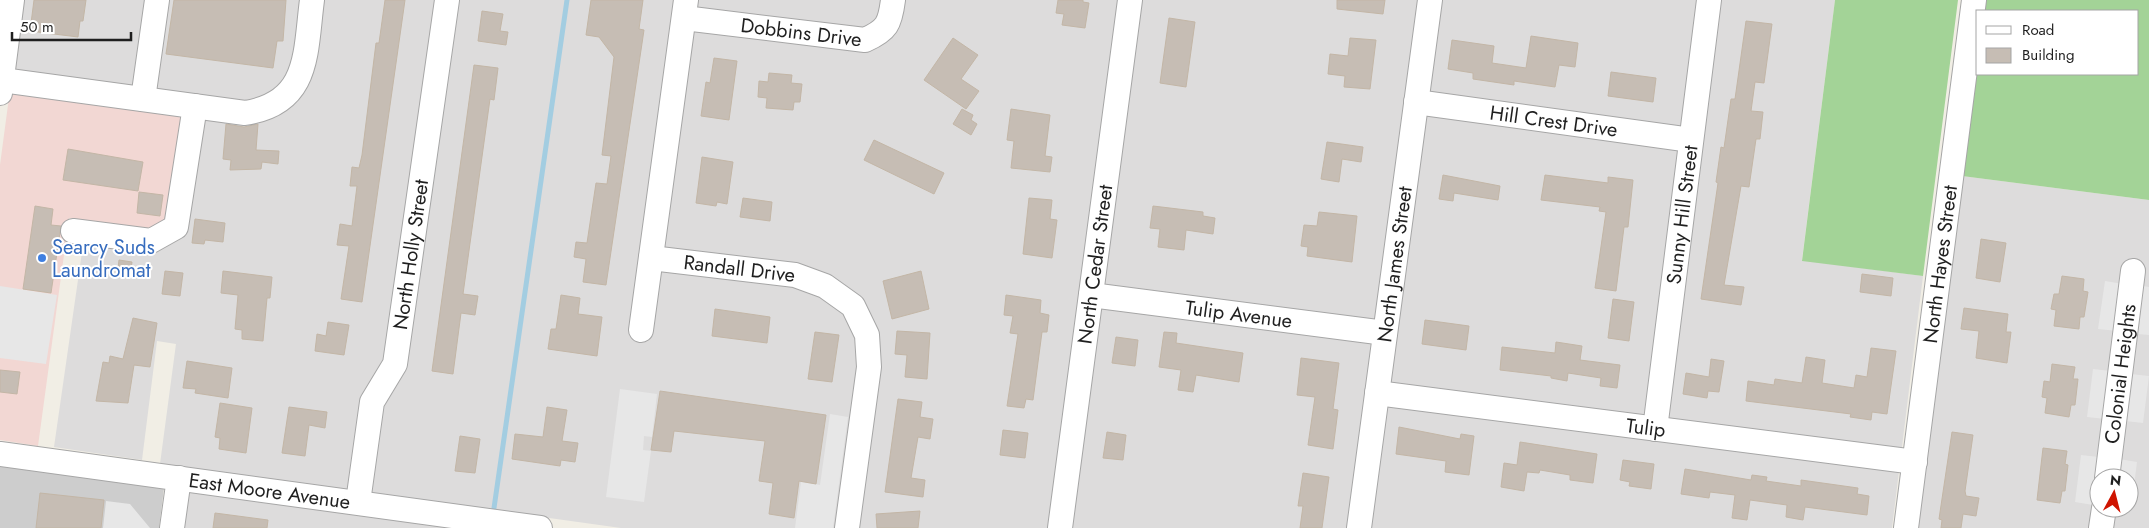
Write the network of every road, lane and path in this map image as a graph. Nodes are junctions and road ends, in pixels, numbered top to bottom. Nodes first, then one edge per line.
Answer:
1 (12, 0) edge
2 (157, 0) edge
3 (312, 0) edge
4 (447, 0) edge
5 (893, 0) edge
6 (1130, 0) edge
7 (1430, 0) edge
8 (1709, 0) edge
9 (1974, 0) edge
10 (685, 9) edge
11 (1, 87) edge
12 (143, 99) junction
13 (1416, 102) junction
14 (195, 106) junction
15 (1691, 140) junction
16 (73, 231) dead end
17 (651, 258) junction
18 (2133, 271) dead end
19 (1091, 295) junction
20 (641, 330) dead end
21 (1385, 333) junction
22 (1377, 393) junction
23 (1655, 429) junction
24 (0, 454) edge
25 (1915, 462) junction
26 (2109, 468) edge
27 (179, 478) junction
28 (358, 502) junction
29 (172, 528) edge
30 (540, 528) edge
31 (847, 528) edge
32 (1060, 528) edge
33 (1359, 528) edge
34 (1906, 528) edge

1 - 11 street
2 - 12 street
3 - 14 street
4 - 28 street, North Holly Street
5 - 10 street, Dobbins Drive
6 - 19 street, North Cedar Street
7 - 13 street, North James Street
8 - 15 street, Sunny Hill Street
9 - 25 street, North Hayes Street
10 - 17 street
11 - 12 street
12 - 14 street
13 - 15 street, Hill Crest Drive
13 - 21 street, North James Street
14 - 16 street
15 - 23 street, Sunny Hill Street
17 - 20 street
17 - 31 street, Randall Drive
18 - 26 street, Colonial Heights
19 - 21 street, Tulip Avenue
19 - 32 street, North Cedar Street
21 - 22 street, North James Street
22 - 23 street, Tulip
22 - 33 street, North James Street
23 - 25 street, Tulip
24 - 27 street, East Moore Avenue
25 - 34 street, North Hayes Street
27 - 28 street, East Moore Avenue
27 - 29 street
28 - 30 street, East Moore Avenue

